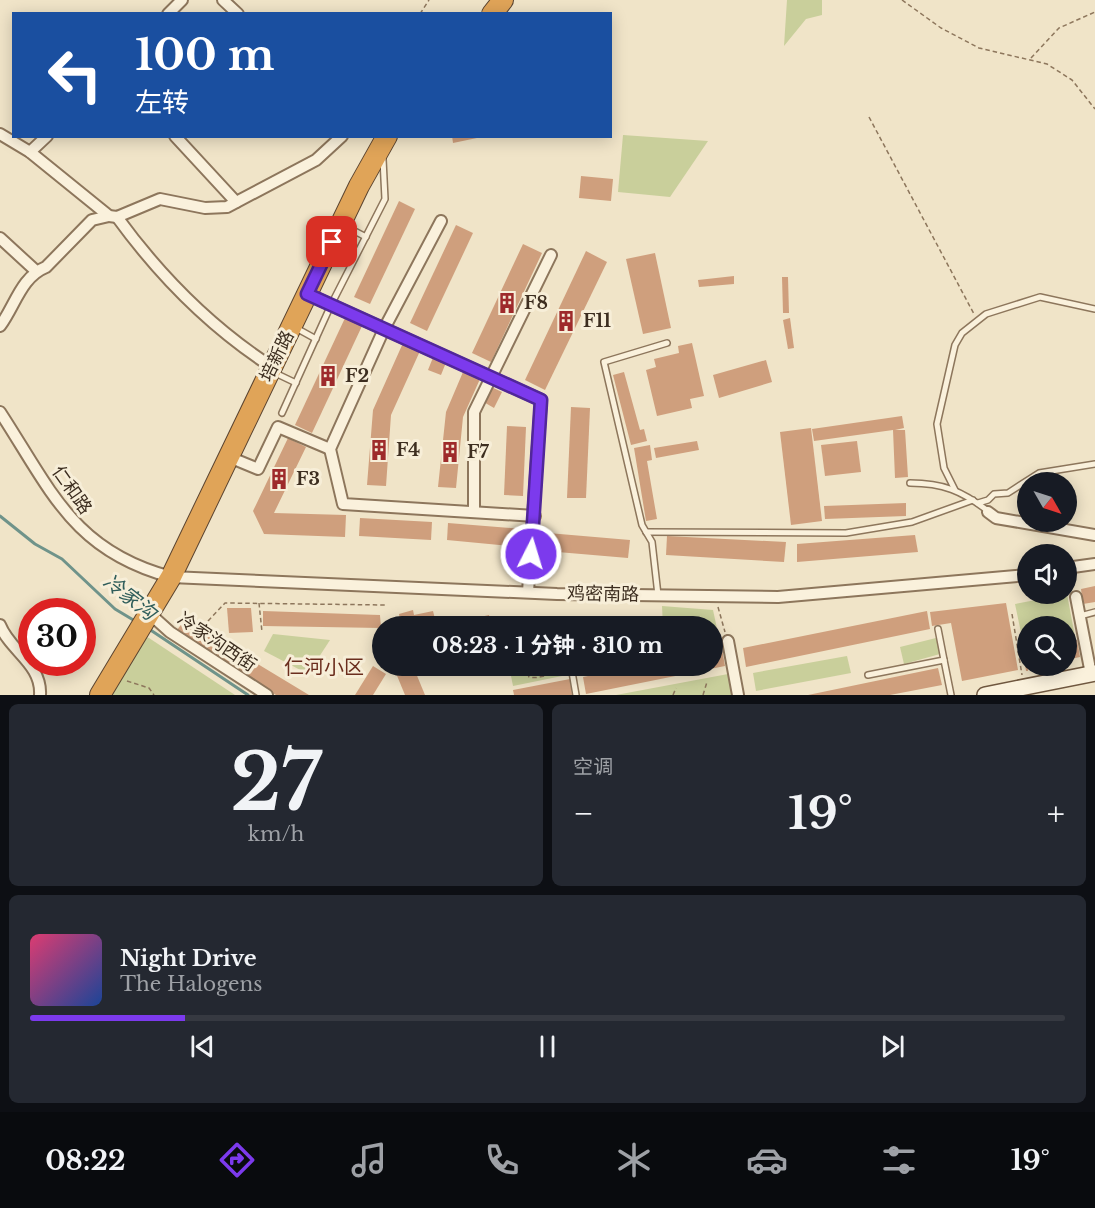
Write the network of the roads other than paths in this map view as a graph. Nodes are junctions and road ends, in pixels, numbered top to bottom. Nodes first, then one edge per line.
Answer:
1 (182, 0) edge
2 (224, 0) edge
3 (503, 0) edge
4 (170, 12) edge
5 (236, 12) edge
6 (494, 12) edge
7 (0, 134) edge
8 (45, 138) edge
9 (177, 138) edge
10 (340, 138) edge
11 (381, 138) edge
12 (30, 152) junction
13 (236, 202) junction
14 (113, 216) junction
15 (441, 221) dead end
16 (341, 224) junction
17 (366, 237) junction
18 (0, 238) edge
19 (551, 255) dead end
20 (36, 271) junction
21 (307, 294) junction
22 (331, 305) junction
23 (1095, 309) edge
24 (0, 326) edge
25 (292, 326) junction
26 (384, 329) junction
27 (316, 339) junction
28 (667, 343) dead end
29 (271, 369) junction
30 (489, 376) junction
31 (296, 383) junction
32 (0, 412) edge
33 (282, 413) dead end
34 (330, 449) junction
35 (229, 457) junction
36 (1095, 464) edge
37 (910, 483) dead end
38 (955, 490) junction
39 (975, 502) junction
40 (474, 512) junction
41 (988, 512) joint
42 (535, 516) junction
43 (646, 531) junction
44 (1095, 535) edge
45 (1095, 564) edge
46 (1077, 566) edge
47 (1017, 576) edge
48 (171, 577) junction
49 (528, 592) junction
50 (658, 595) junction
51 (1077, 602) edge
52 (1095, 612) edge
53 (150, 614) junction
54 (1080, 616) junction
55 (0, 625) edge
56 (938, 629) dead end
57 (728, 641) road end
58 (944, 660) junction
59 (1093, 674) edge
60 (868, 675) dead end
61 (572, 676) edge
62 (40, 695) edge
63 (100, 695) edge
64 (267, 695) edge
65 (576, 695) edge
66 (738, 695) edge
67 (951, 695) edge
68 (985, 695) edge

1 - 4 street
2 - 5 street
3 - 6 highway
7 - 12 street
8 - 12 street
9 - 13 street
10 - 13 street
11 - 16 highway, 培新路
11 - 17 lane
12 - 14 street
13 - 14 street
14 - 20 street
14 - 29 street
15 - 26 street
16 - 17 lane
16 - 21 highway, 培新路
17 - 22 lane
18 - 20 street
19 - 30 street
20 - 24 street
21 - 22 street
21 - 25 highway, 培新路
22 - 26 street
22 - 27 lane
23 - 38 lane
25 - 27 lane
25 - 29 highway, 培新路
26 - 30 street
26 - 34 street
27 - 31 lane
28 - 43 lane
29 - 31 lane
29 - 35 highway, 培新路
30 - 40 street
30 - 42 street
31 - 33 lane
32 - 48 street, 仁和路
34 - 35 street
34 - 40 street
35 - 48 highway, 培新路
36 - 39 lane
37 - 38 lane
38 - 39 lane
39 - 41 lane
39 - 43 lane
40 - 42 street
41 - 44 street
42 - 49 street
43 - 50 lane
45 - 46 street
47 - 50 street, 鸡密南路
48 - 49 street, 鸡密南路
48 - 53 highway
49 - 50 street, 鸡密南路
51 - 54 street
52 - 54 lane
53 - 63 highway
53 - 64 street, 冷家沟西街
54 - 59 street
55 - 62 street
56 - 58 lane
57 - 66 street
58 - 60 lane
58 - 67 lane
59 - 68 street
61 - 65 lane

